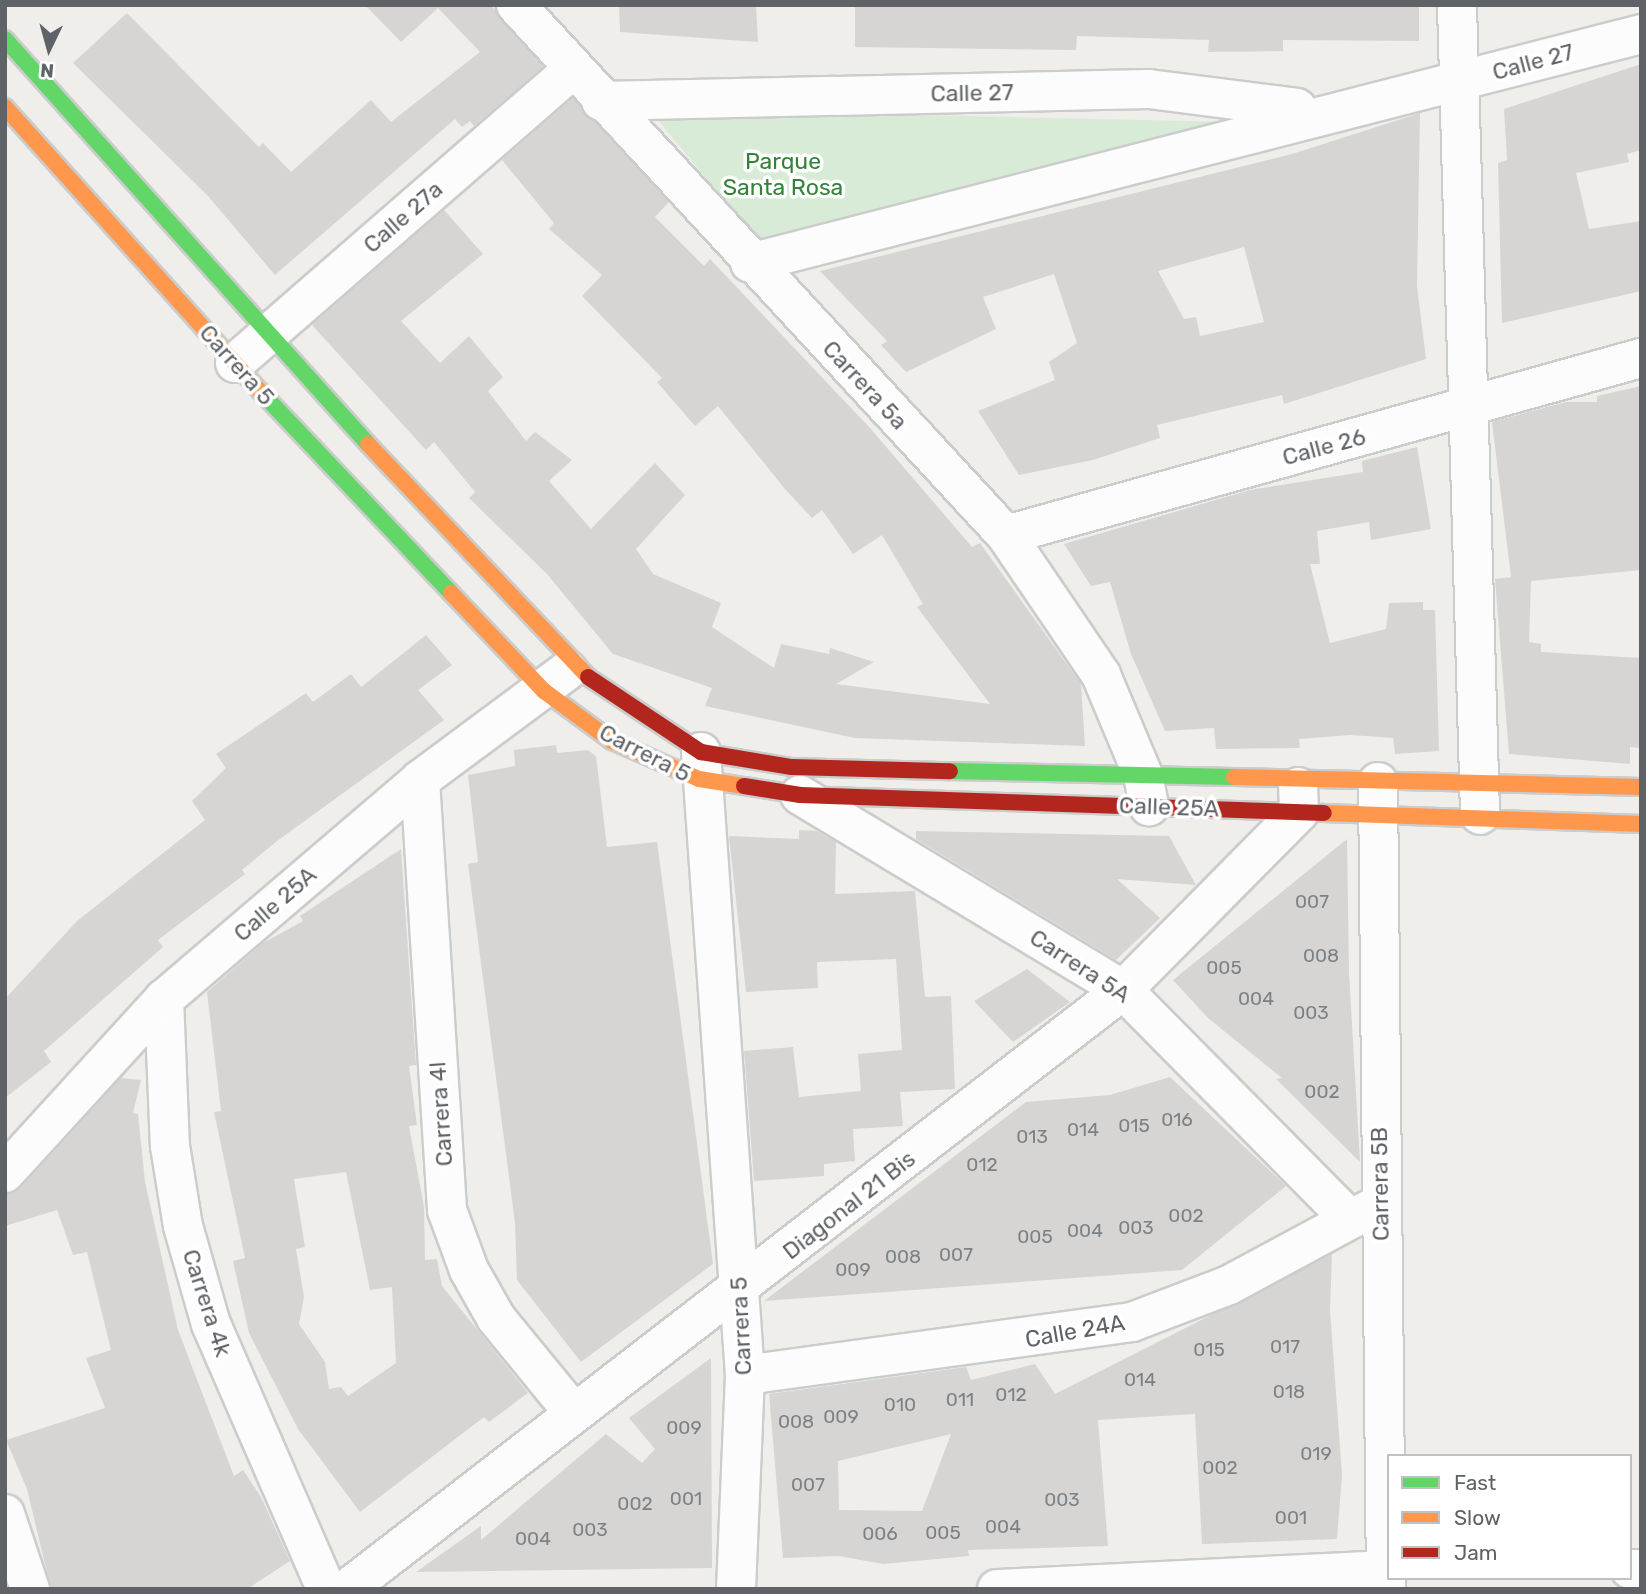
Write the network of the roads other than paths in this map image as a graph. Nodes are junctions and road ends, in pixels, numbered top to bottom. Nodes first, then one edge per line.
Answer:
1 (516, 5) edge
2 (1457, 5) edge
3 (1641, 34) edge
4 (5, 39) edge
5 (572, 71) junction
6 (1460, 81) junction
7 (601, 101) junction
8 (5, 107) edge
9 (1342, 107) junction
10 (750, 263) junction
11 (267, 335) junction
12 (1641, 358) edge
13 (235, 363) junction
14 (1471, 407) junction
15 (1006, 535) junction
16 (574, 666) junction
17 (544, 691) junction
18 (700, 765) junction
19 (420, 779) junction
20 (1641, 787) edge
21 (1146, 790) junction
22 (800, 795) junction
23 (1298, 795) junction
24 (1378, 797) junction
25 (1480, 801) junction
26 (1641, 824) edge
27 (1123, 990) junction
28 (164, 999) junction
29 (5, 1173) edge
30 (1365, 1211) junction
31 (740, 1291) junction
32 (745, 1375) junction
33 (572, 1411) junction
34 (5, 1514) edge
35 (1387, 1576) edge
36 (30, 1589) edge
37 (326, 1589) edge
38 (347, 1589) edge
39 (736, 1589) edge
40 (997, 1589) edge

1 - 5 street, Carrera 5a
2 - 6 street
3 - 6 street, Calle 27
4 - 11 street, Carrera 5
5 - 7 street, Carrera 5a
5 - 11 street, Calle 27a
6 - 9 street, Calle 27
6 - 14 street
7 - 9 street, Calle 27
7 - 10 street, Carrera 5a
8 - 13 street, Carrera 5
9 - 10 street, Calle 27
10 - 15 street, Carrera 5a
11 - 13 street, Calle 27a
11 - 16 street, Carrera 5
12 - 14 street, Calle 26
13 - 17 street, Carrera 5
14 - 15 street, Calle 26
14 - 25 street
15 - 21 street, Carrera 5a
16 - 17 street, Calle 25A
16 - 18 street, Carrera 5
17 - 18 street, Carrera 5
17 - 19 street, Calle 25A
18 - 21 street, Calle 25A
18 - 22 street, Calle 25A
18 - 31 street, Carrera 5
19 - 28 street, Calle 25A
19 - 33 street, Carrera 4l
20 - 25 street, Calle 25A
21 - 22 street, Calle 25A
21 - 23 street, Calle 25A
21 - 23 street, Calle 25A
22 - 27 street, Carrera 5A
23 - 24 street, Calle 25A
23 - 24 street, Calle 25A
23 - 27 street, Diagonal 21 Bis
24 - 25 street, Calle 25A
24 - 25 street, Calle 25A
24 - 30 street, Carrera 5B
25 - 26 street, Calle 25A
27 - 30 street, Carrera 5A
27 - 31 street, Diagonal 21 Bis
28 - 29 street, Calle 25A
28 - 37 street, Carrera 4k
30 - 32 street, Calle 24A
30 - 35 street, Carrera 5B
31 - 32 street, Carrera 5
31 - 33 street, Diagonal 21 Bis
32 - 39 street, Carrera 5
33 - 38 street, Diagonal 21 Bis
34 - 36 street
35 - 40 street

